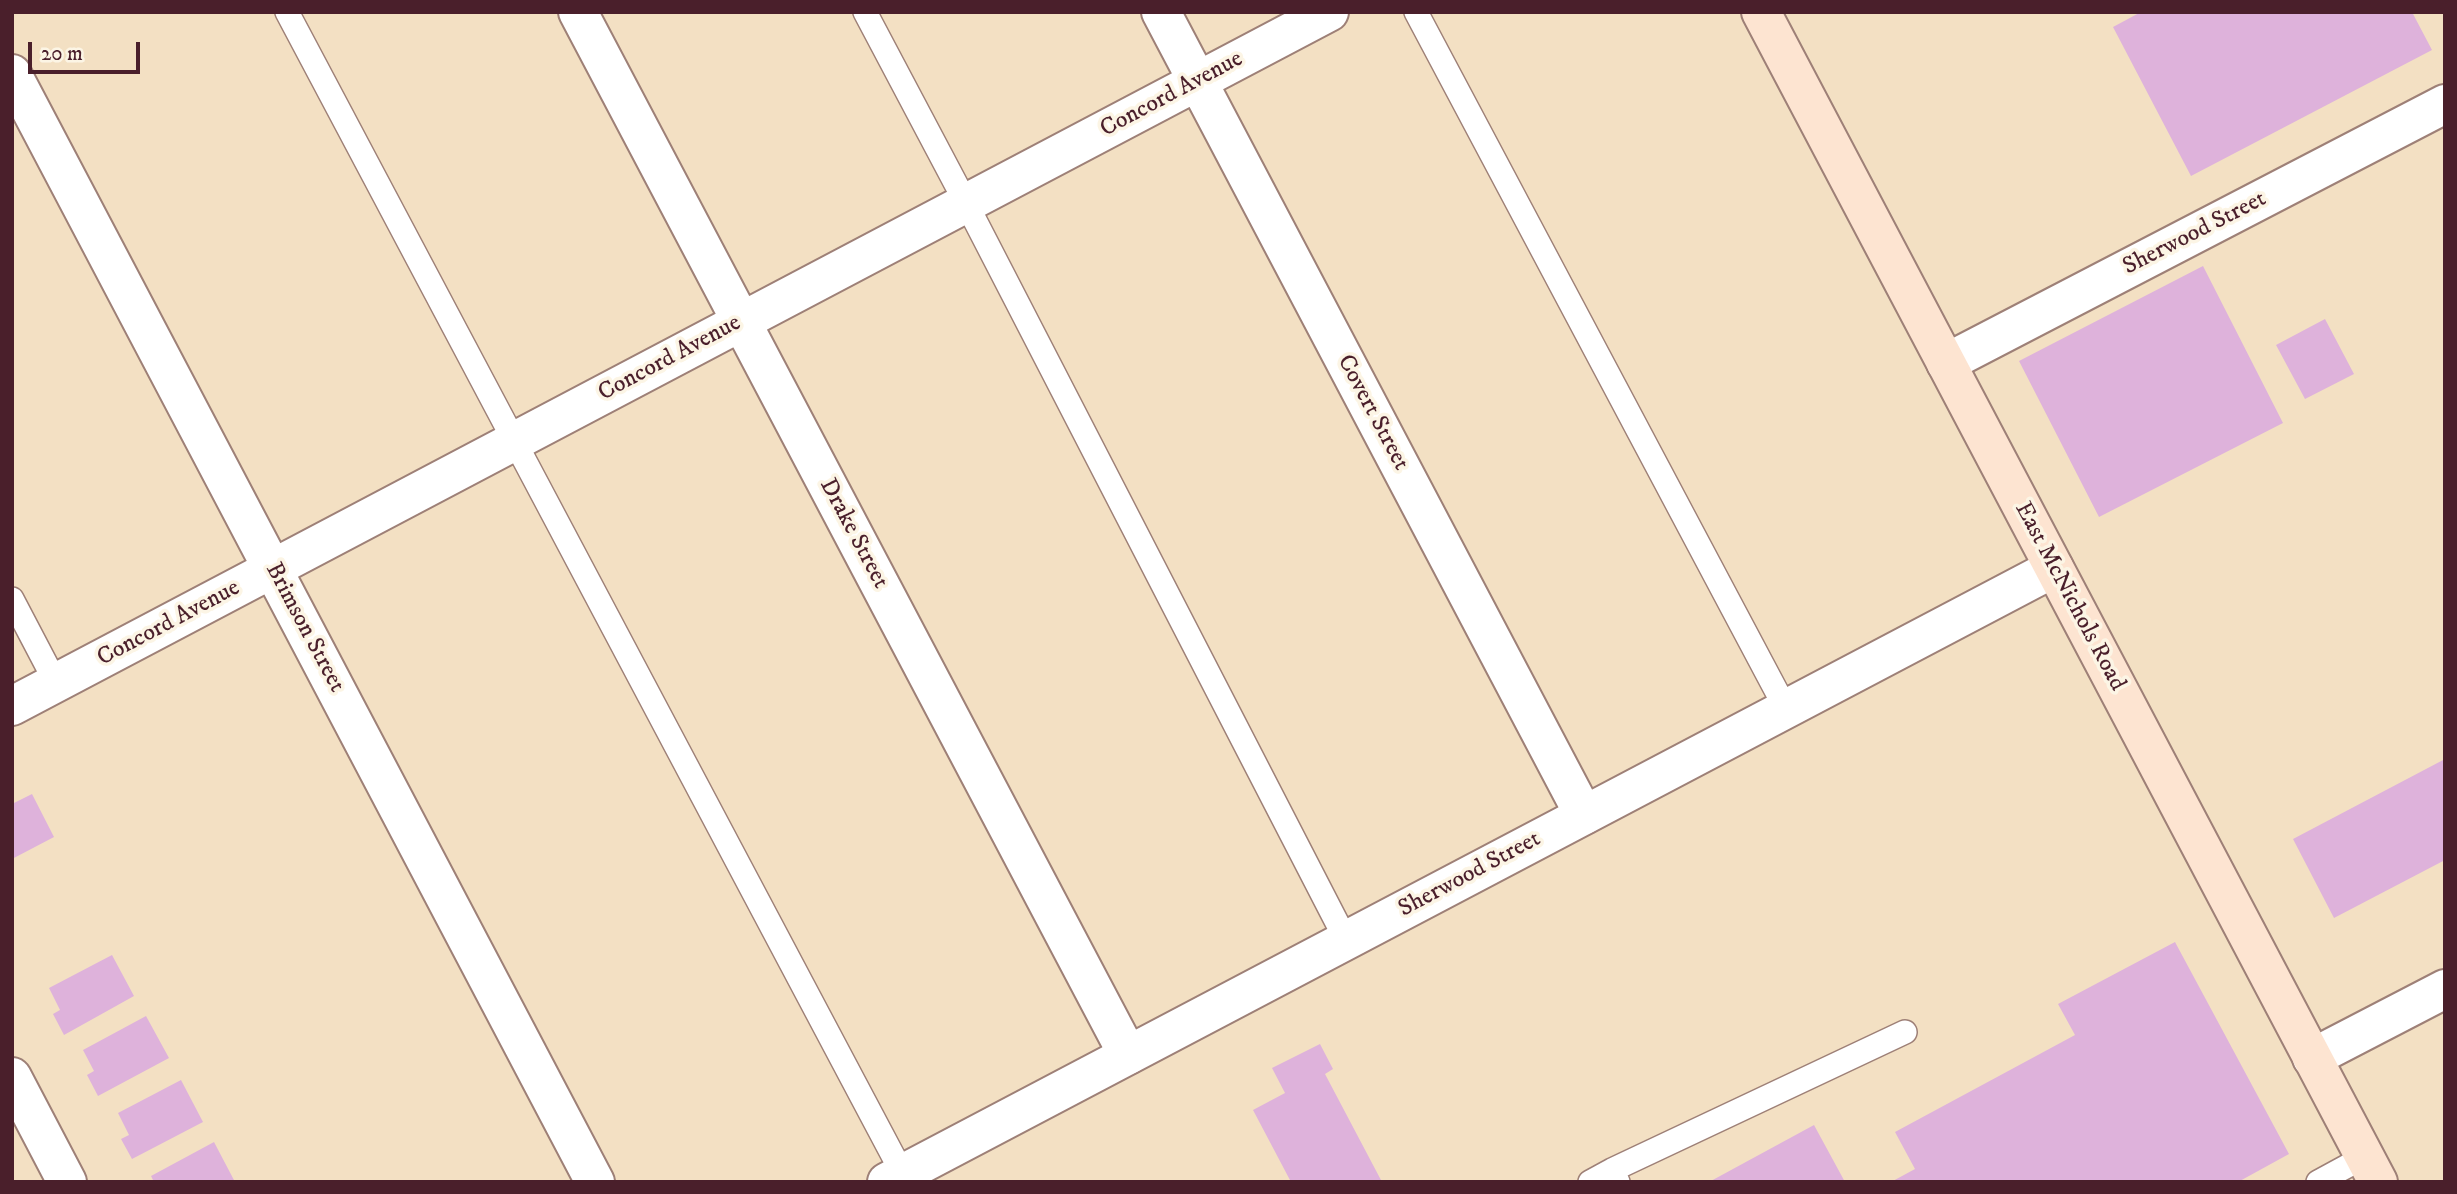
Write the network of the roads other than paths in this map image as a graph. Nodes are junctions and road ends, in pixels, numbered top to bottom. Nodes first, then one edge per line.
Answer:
1 (287, 12) edge
2 (578, 12) edge
3 (865, 12) edge
4 (1161, 12) edge
5 (1329, 12) edge
6 (1416, 12) edge
7 (1760, 12) edge
8 (12, 74) edge
9 (1197, 81) junction
10 (2445, 104) edge
11 (967, 203) junction
12 (741, 322) junction
13 (1946, 363) junction
14 (513, 442) junction
15 (2054, 568) junction
16 (273, 569) junction
17 (12, 599) edge
18 (56, 683) junction
19 (12, 706) edge
20 (1786, 709) junction
21 (1584, 815) junction
22 (1346, 940) junction
23 (2445, 989) edge
24 (1905, 1032) dead end
25 (1128, 1055) junction
26 (2312, 1058) junction
27 (12, 1077) edge
28 (2371, 1169) edge
29 (1615, 1176) edge
30 (899, 1179) edge
31 (67, 1182) edge
32 (595, 1182) edge
33 (1590, 1182) edge
34 (2318, 1182) edge

1 - 14 lane
2 - 12 street, Drake Street
3 - 11 lane
4 - 9 street, Covert Street
5 - 9 street, Concord Avenue
6 - 20 lane
7 - 13 main road, East McNichols Road
8 - 16 street, Brimson Street
9 - 11 street, Concord Avenue
9 - 21 street, Covert Street
10 - 13 street, Sherwood Street
11 - 12 street, Concord Avenue
11 - 22 lane
12 - 14 street, Concord Avenue
12 - 25 street, Drake Street
13 - 15 main road, East McNichols Road
14 - 16 street, Concord Avenue
14 - 30 lane
15 - 20 street, Sherwood Street
15 - 26 main road, East McNichols Road
16 - 18 street, Concord Avenue
16 - 32 street, Brimson Street
17 - 18 lane
18 - 19 street, Concord Avenue
20 - 21 street, Sherwood Street
21 - 22 street, Sherwood Street
22 - 25 street, Sherwood Street
23 - 26 street
24 - 29 lane
25 - 30 street, Sherwood Street
26 - 28 main road, East McNichols Road
27 - 31 street
28 - 34 lane
29 - 33 lane

